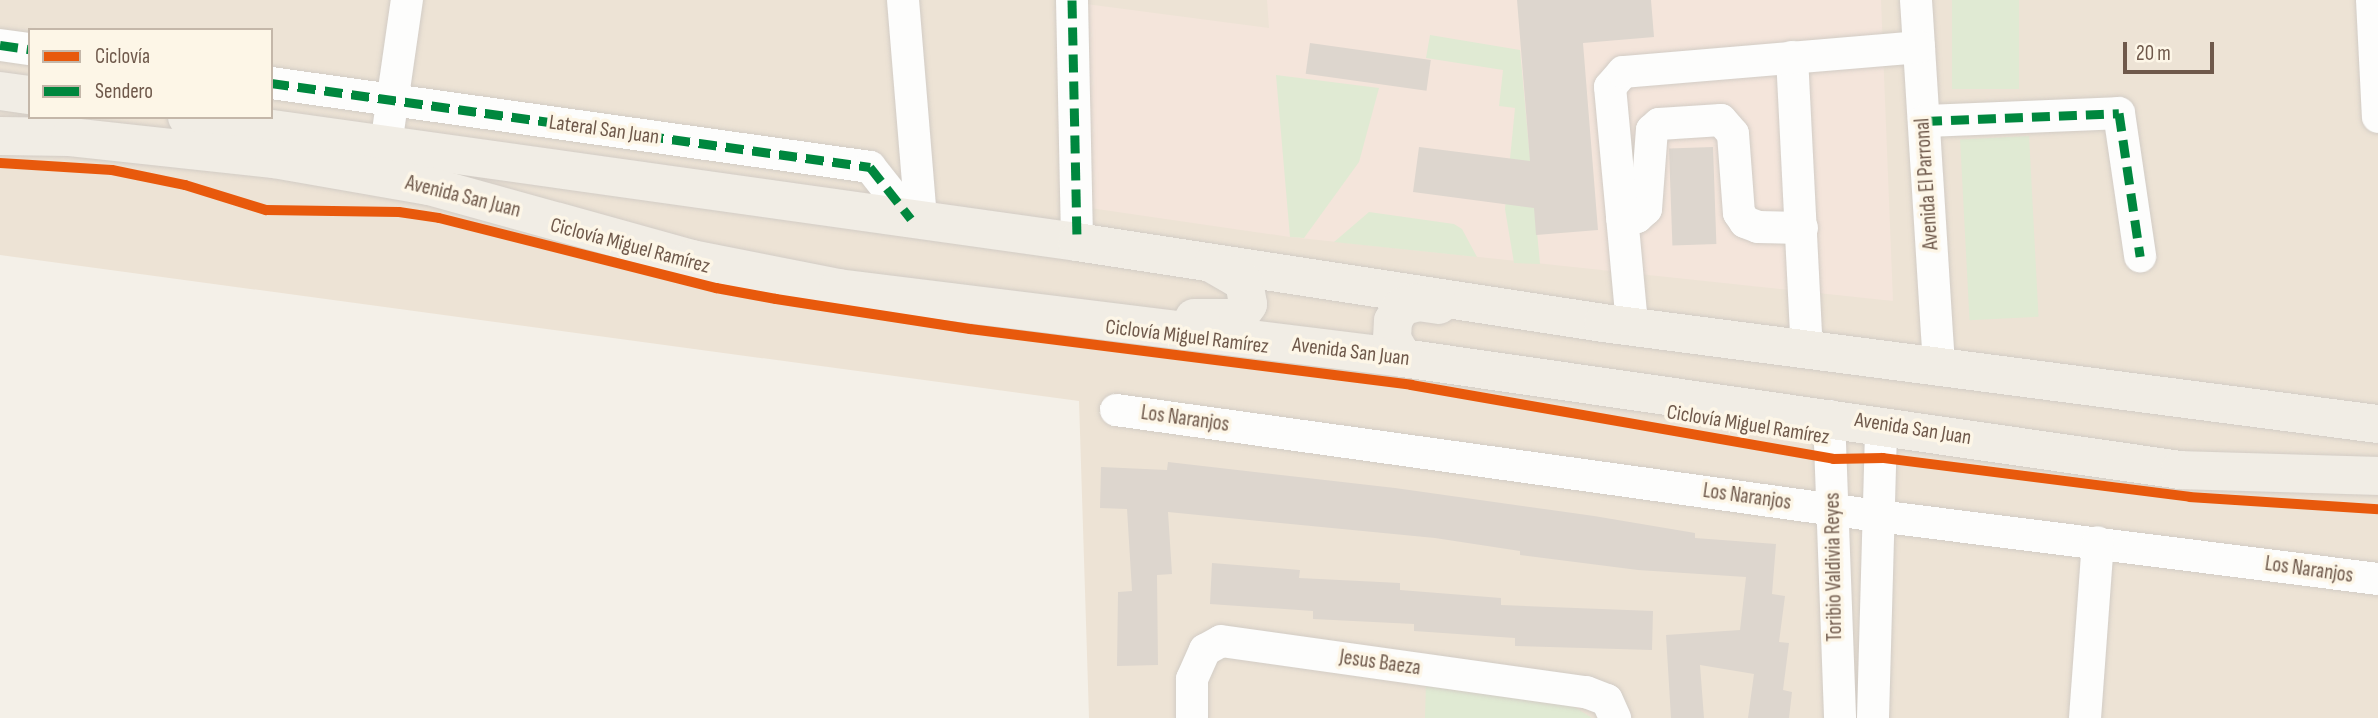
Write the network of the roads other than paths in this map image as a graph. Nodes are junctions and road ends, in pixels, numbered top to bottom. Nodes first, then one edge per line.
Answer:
1 (407, 0) edge
2 (903, 0) edge
3 (1072, 0) edge
4 (1916, 0) edge
5 (2372, 0) edge
6 (0, 45) edge
7 (1919, 47) junction
8 (28, 49) edge
9 (1792, 57) junction
10 (273, 83) edge
11 (0, 91) edge
12 (28, 95) edge
13 (392, 100) junction
14 (2378, 117) edge
15 (201, 119) edge
16 (1924, 121) junction
17 (0, 136) edge
18 (386, 145) junction
19 (1622, 218) junction
20 (916, 220) junction
21 (1802, 228) junction
22 (1077, 242) junction
23 (2140, 256) dead end
24 (1213, 264) junction
25 (986, 305) junction
26 (1618, 323) junction
27 (1807, 349) junction
28 (1403, 358) junction
29 (1939, 367) junction
30 (1116, 410) dead end
31 (1829, 416) junction
32 (1881, 424) junction
33 (2378, 424) edge
34 (2378, 476) edge
35 (1831, 509) junction
36 (1878, 516) junction
37 (2098, 542) junction
38 (2378, 579) edge
39 (1192, 718) edge
40 (1615, 718) edge
41 (1840, 718) edge
42 (1873, 718) edge
43 (2085, 718) edge

1 - 13 street
2 - 20 street
3 - 22 street
4 - 7 street, Avenida El Parronal
5 - 14 street
6 - 8 street
7 - 9 street
7 - 16 street, Avenida El Parronal
9 - 19 street
9 - 21 street
10 - 13 street, Lateral San Juan
11 - 12 main road
13 - 18 street
13 - 20 street, Lateral San Juan
15 - 18 main road, Avenida San Juan
16 - 23 street
16 - 29 street, Avenida El Parronal
17 - 25 main road, Avenida San Juan
18 - 20 main road, Avenida San Juan
19 - 21 street
19 - 26 street
20 - 22 main road, Avenida San Juan
21 - 27 street
22 - 24 main road, Avenida San Juan
24 - 25 main road
24 - 26 main road, Avenida San Juan
25 - 28 main road, Avenida San Juan
26 - 27 main road, Avenida San Juan
26 - 28 main road
27 - 29 main road, Avenida San Juan
28 - 31 main road, Avenida San Juan
29 - 33 main road, Avenida San Juan
30 - 35 street, Los Naranjos
31 - 32 main road, Avenida San Juan
31 - 35 street, Toribio Valdivia Reyes
32 - 34 main road, Avenida San Juan
32 - 36 street, Toribio Valdivia Reyes
35 - 36 street, Los Naranjos
35 - 41 street, Toribio Valdivia Reyes
36 - 37 street, Los Naranjos
36 - 42 street, Toribio Valdivia Reyes
37 - 38 street, Los Naranjos
37 - 43 street
39 - 40 street, Jesus Baeza

